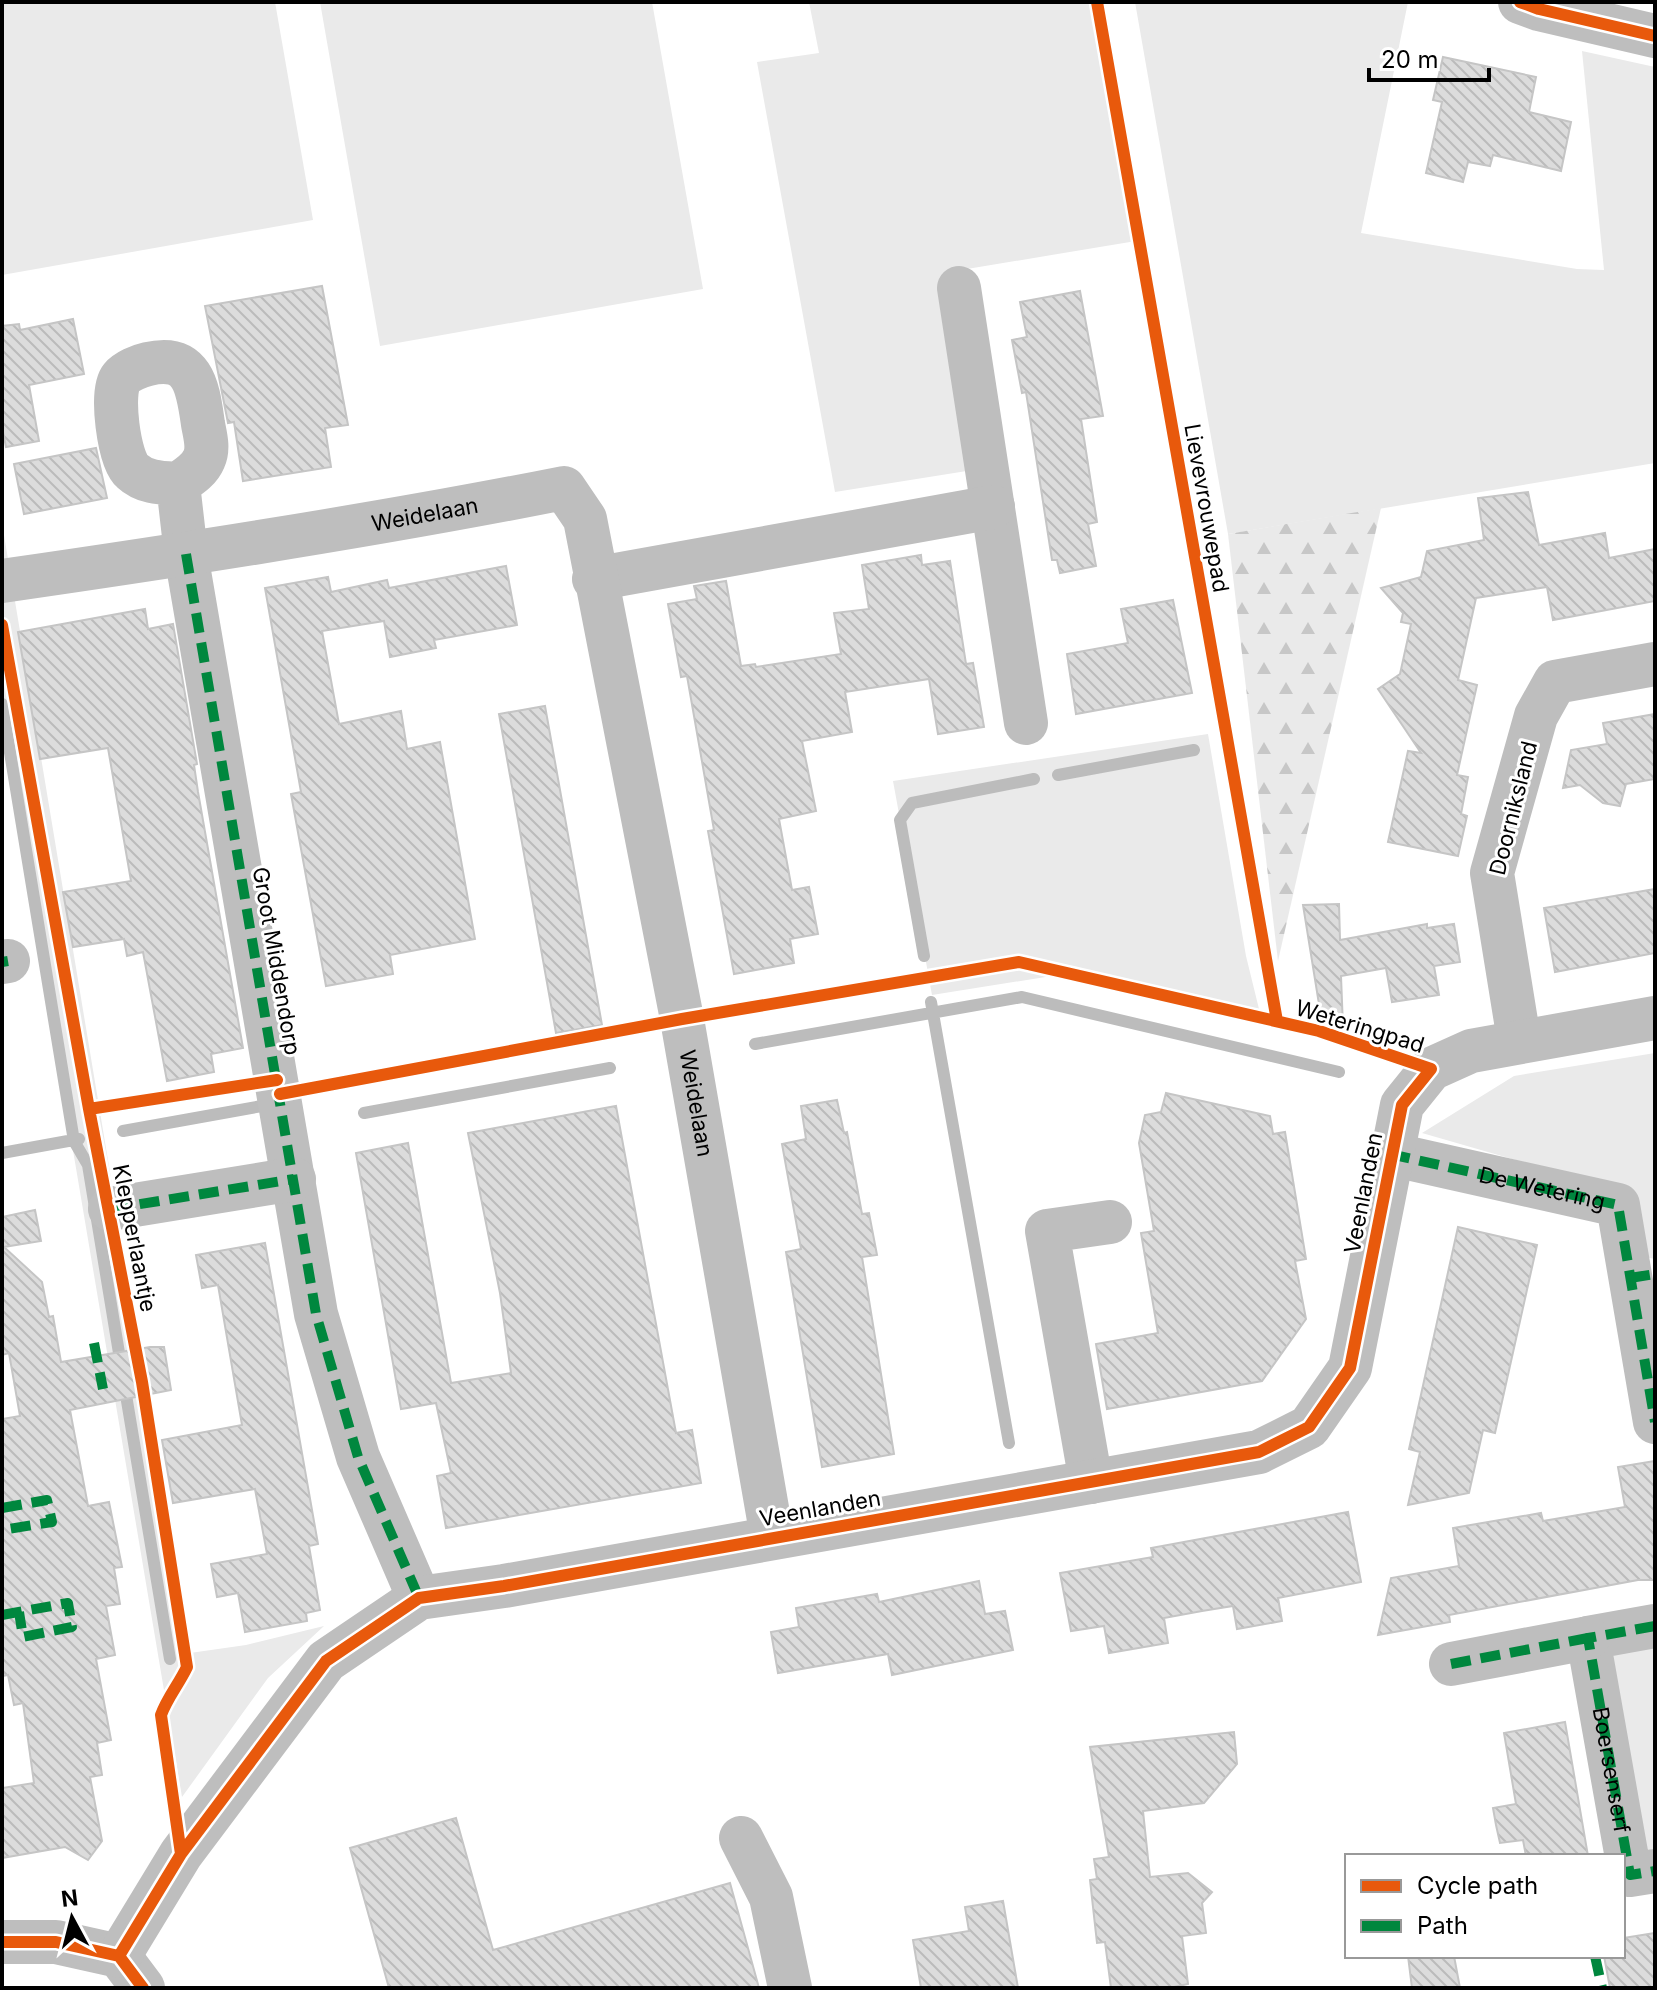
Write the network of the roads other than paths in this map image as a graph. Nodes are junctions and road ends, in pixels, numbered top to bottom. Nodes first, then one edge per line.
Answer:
1 (1520, 2) edge
2 (1655, 36) edge
3 (959, 288) dead end
4 (178, 484) dead end
5 (993, 507) junction
6 (186, 554) junction
7 (594, 579) junction
8 (2, 581) edge
9 (1655, 664) edge
10 (1026, 723) dead end
11 (1655, 1018) edge
12 (1519, 1040) junction
13 (1390, 1154) junction
14 (294, 1179) junction
15 (110, 1209) dead end
16 (1110, 1222) dead end
17 (1655, 1422) edge
18 (1091, 1482) junction
19 (772, 1537) junction
20 (419, 1598) junction
21 (1655, 1626) edge
22 (1588, 1638) junction
23 (1451, 1664) dead end
24 (741, 1838) dead end
25 (1655, 1871) edge
26 (2, 1942) edge
27 (131, 1972) edge
28 (790, 1988) edge

1 - 2 street
3 - 5 street
4 - 6 street
5 - 7 street
5 - 10 street
6 - 7 street, Weidelaan
6 - 8 street, Weidelaan
6 - 14 street, Groot Middendorp
7 - 19 street, Weidelaan
9 - 12 street, Doorniksland
11 - 12 street, Veenlanden
12 - 13 street, Veenlanden
13 - 17 street, De Wetering
13 - 18 street, Veenlanden
14 - 15 street
14 - 20 street, Groot Middendorp
16 - 18 street
18 - 19 street, Veenlanden
19 - 20 street, Veenlanden
20 - 27 street, Veenlanden
21 - 22 street
22 - 23 street
22 - 25 street, Boersenserf
24 - 28 street
26 - 27 street

